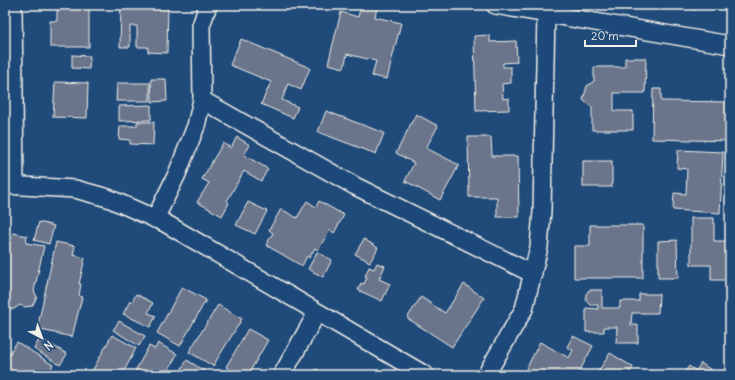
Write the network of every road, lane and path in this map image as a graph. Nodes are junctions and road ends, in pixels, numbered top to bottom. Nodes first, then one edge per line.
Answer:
1 (13, 5) edge
2 (208, 5) edge
3 (495, 5) edge
4 (546, 14) junction
5 (730, 45) edge
6 (202, 100) junction
7 (10, 185) edge
8 (155, 219) junction
9 (533, 274) junction
10 (317, 313) junction
11 (282, 375) edge
12 (425, 375) edge
13 (486, 375) edge

1 - 7 street
2 - 6 street
3 - 4 street
4 - 5 street
4 - 9 street
6 - 8 street
6 - 9 street
7 - 8 street
8 - 10 street
9 - 13 street
10 - 11 street
10 - 12 street

